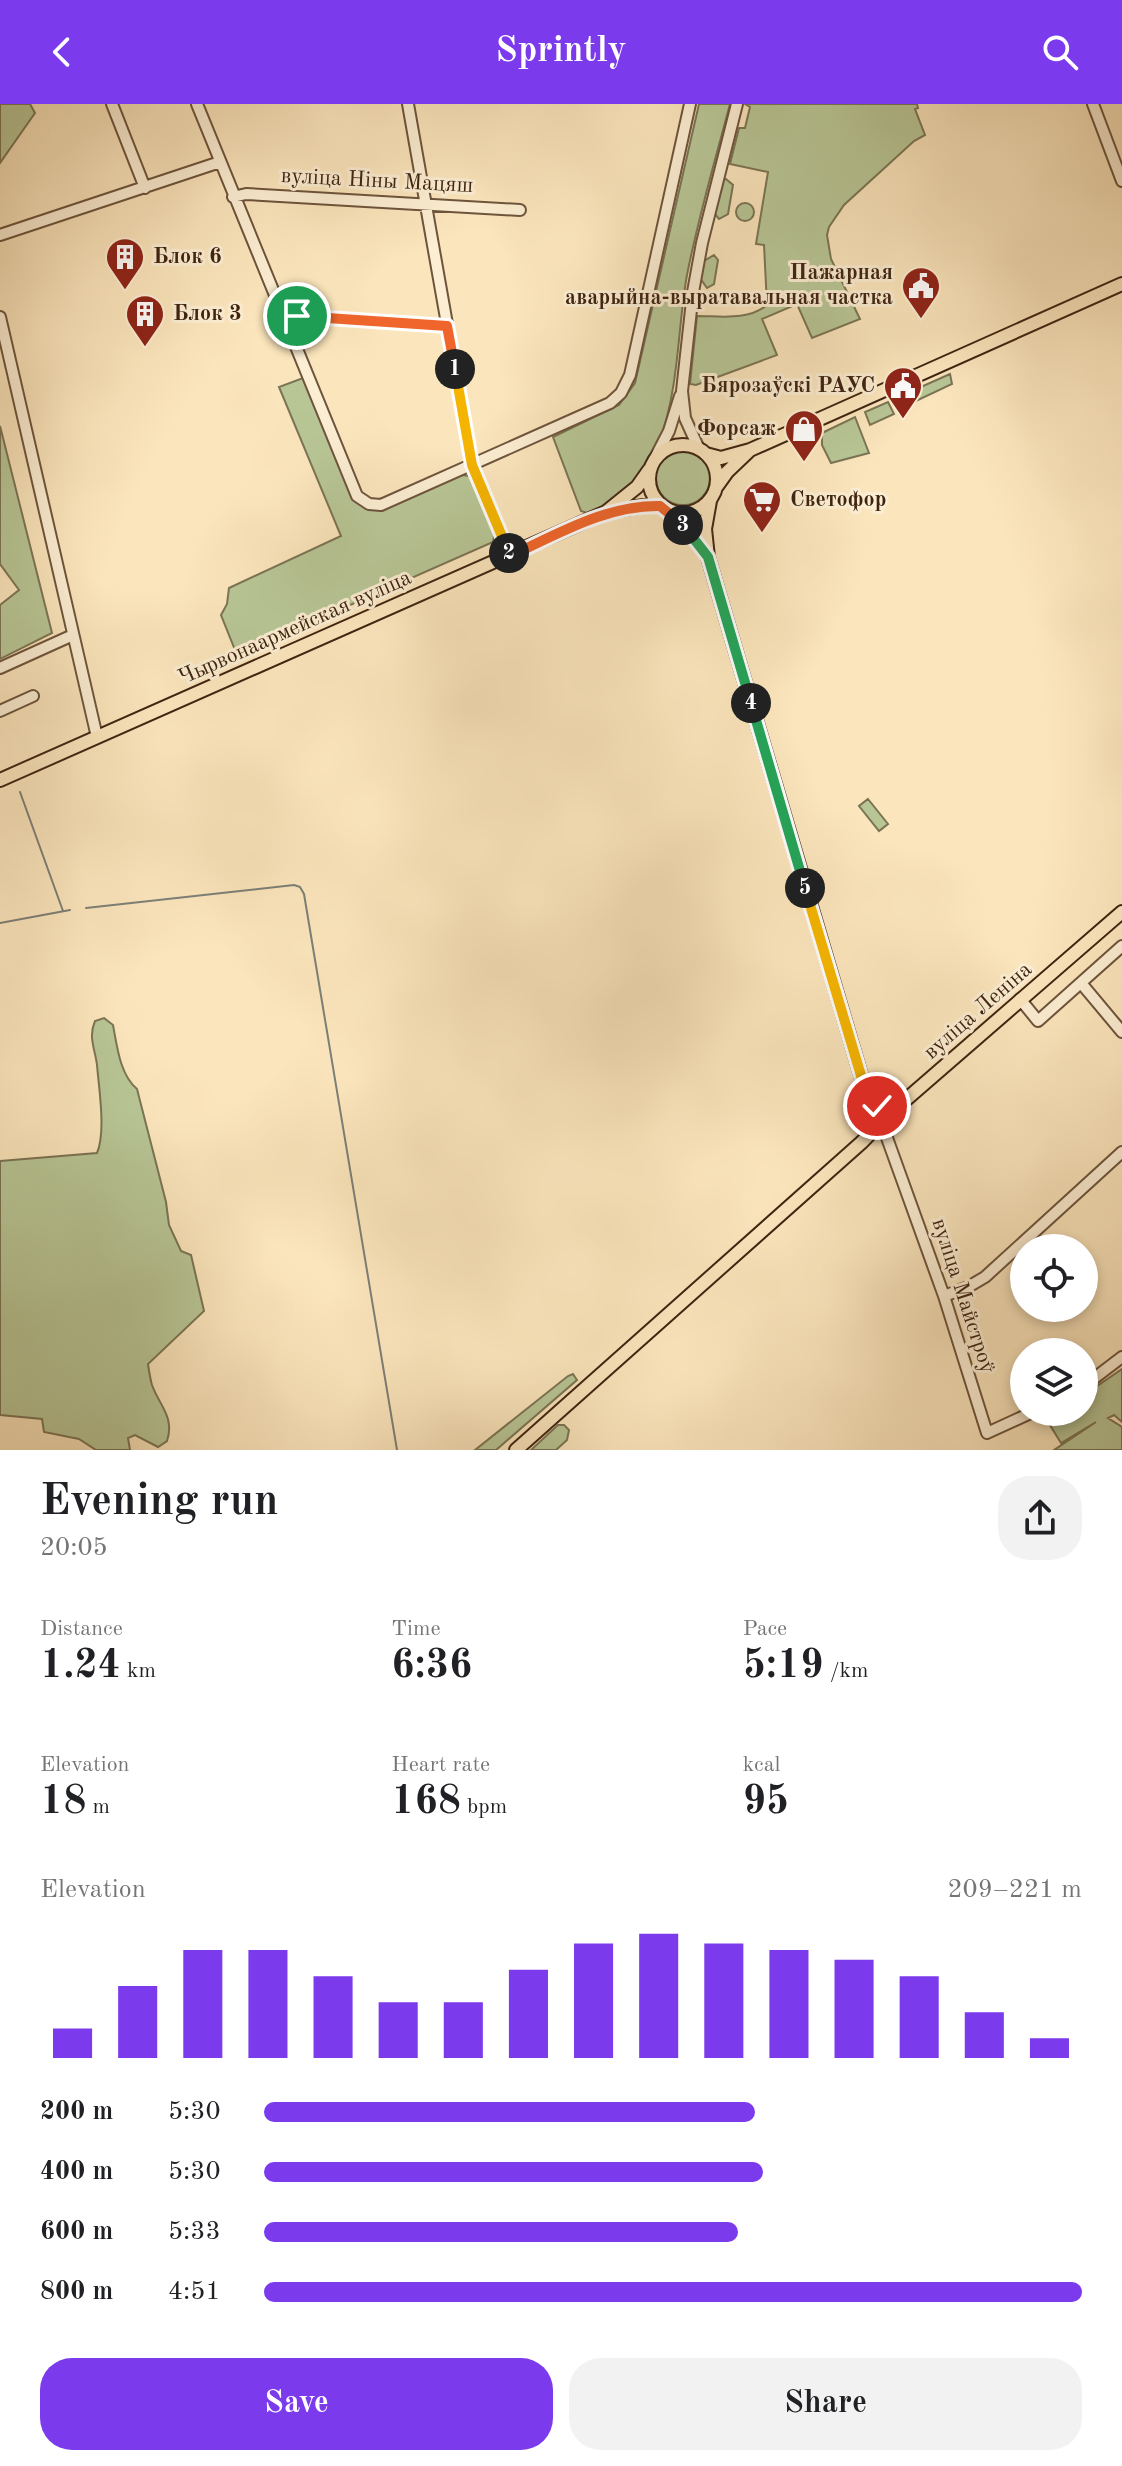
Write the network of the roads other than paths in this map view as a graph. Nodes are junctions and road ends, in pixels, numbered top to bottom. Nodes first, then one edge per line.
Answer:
1 (112, 104) edge
2 (197, 104) edge
3 (408, 104) edge
4 (690, 104) edge
5 (737, 104) edge
6 (1093, 104) edge
7 (1122, 144) edge
8 (1109, 147) junction
9 (220, 162) junction
10 (1122, 181) edge
11 (145, 188) junction
12 (233, 197) junction
13 (426, 205) junction
14 (520, 210) dead end
15 (0, 235) edge
16 (1122, 284) edge
17 (0, 317) edge
18 (285, 319) junction
19 (447, 326) junction
20 (682, 391) junction
21 (750, 450) junction
22 (703, 451) junction
23 (652, 464) junction
24 (472, 465) junction
25 (716, 488) junction
26 (710, 501) junction
27 (666, 509) junction
28 (606, 512) junction
29 (510, 556) junction
30 (708, 557) junction
31 (73, 635) junction
32 (0, 668) edge
33 (33, 696) dead end
34 (0, 711) edge
35 (97, 737) junction
36 (0, 780) edge
37 (1122, 912) edge
38 (1122, 923) edge
39 (1122, 946) edge
40 (1081, 983) junction
41 (1023, 1002) junction
42 (1122, 1032) edge
43 (870, 1100) junction
44 (898, 1106) junction
45 (882, 1124) junction
46 (1122, 1152) edge
47 (944, 1296) junction
48 (1122, 1357) edge
49 (1098, 1375) edge
50 (1010, 1422) edge
51 (516, 1450) edge

1 - 11 street
2 - 9 street
3 - 13 street
4 - 24 street
5 - 20 street
6 - 8 street
7 - 8 street
8 - 10 street
9 - 11 street
9 - 12 street
11 - 15 street
12 - 13 street, вуліца Ніны Мацяш
12 - 18 street
13 - 14 street, вуліца Ніны Мацяш
13 - 19 street
16 - 21 main road
17 - 31 street
18 - 19 street
18 - 24 street
19 - 24 street
20 - 22 street
20 - 23 street
21 - 22 main road
21 - 25 main road
22 - 23 main road
22 - 25 main road
23 - 27 main road
23 - 28 main road, Чырвонаармейская вуліца
24 - 29 street
25 - 26 main road
26 - 27 main road
26 - 30 main road
27 - 28 main road, Чырвонаармейская вуліца
27 - 30 main road
28 - 29 main road, Чырвонаармейская вуліца
29 - 35 main road, Чырвонаармейская вуліца
30 - 43 main road
31 - 32 street
31 - 35 street
33 - 34 street
35 - 36 main road, Чырвонаармейская вуліца
37 - 41 main road, вуліца Леніна
38 - 41 main road, вуліца Леніна
39 - 40 street
40 - 41 street
40 - 42 street
41 - 44 main road, вуліца Леніна
41 - 45 main road, вуліца Леніна
43 - 44 main road
43 - 45 main road
44 - 45 main road, вуліца Леніна
45 - 47 street, вуліца Майстроў
45 - 51 main road
46 - 47 street
47 - 50 street, вуліца Майстроў
48 - 49 street

